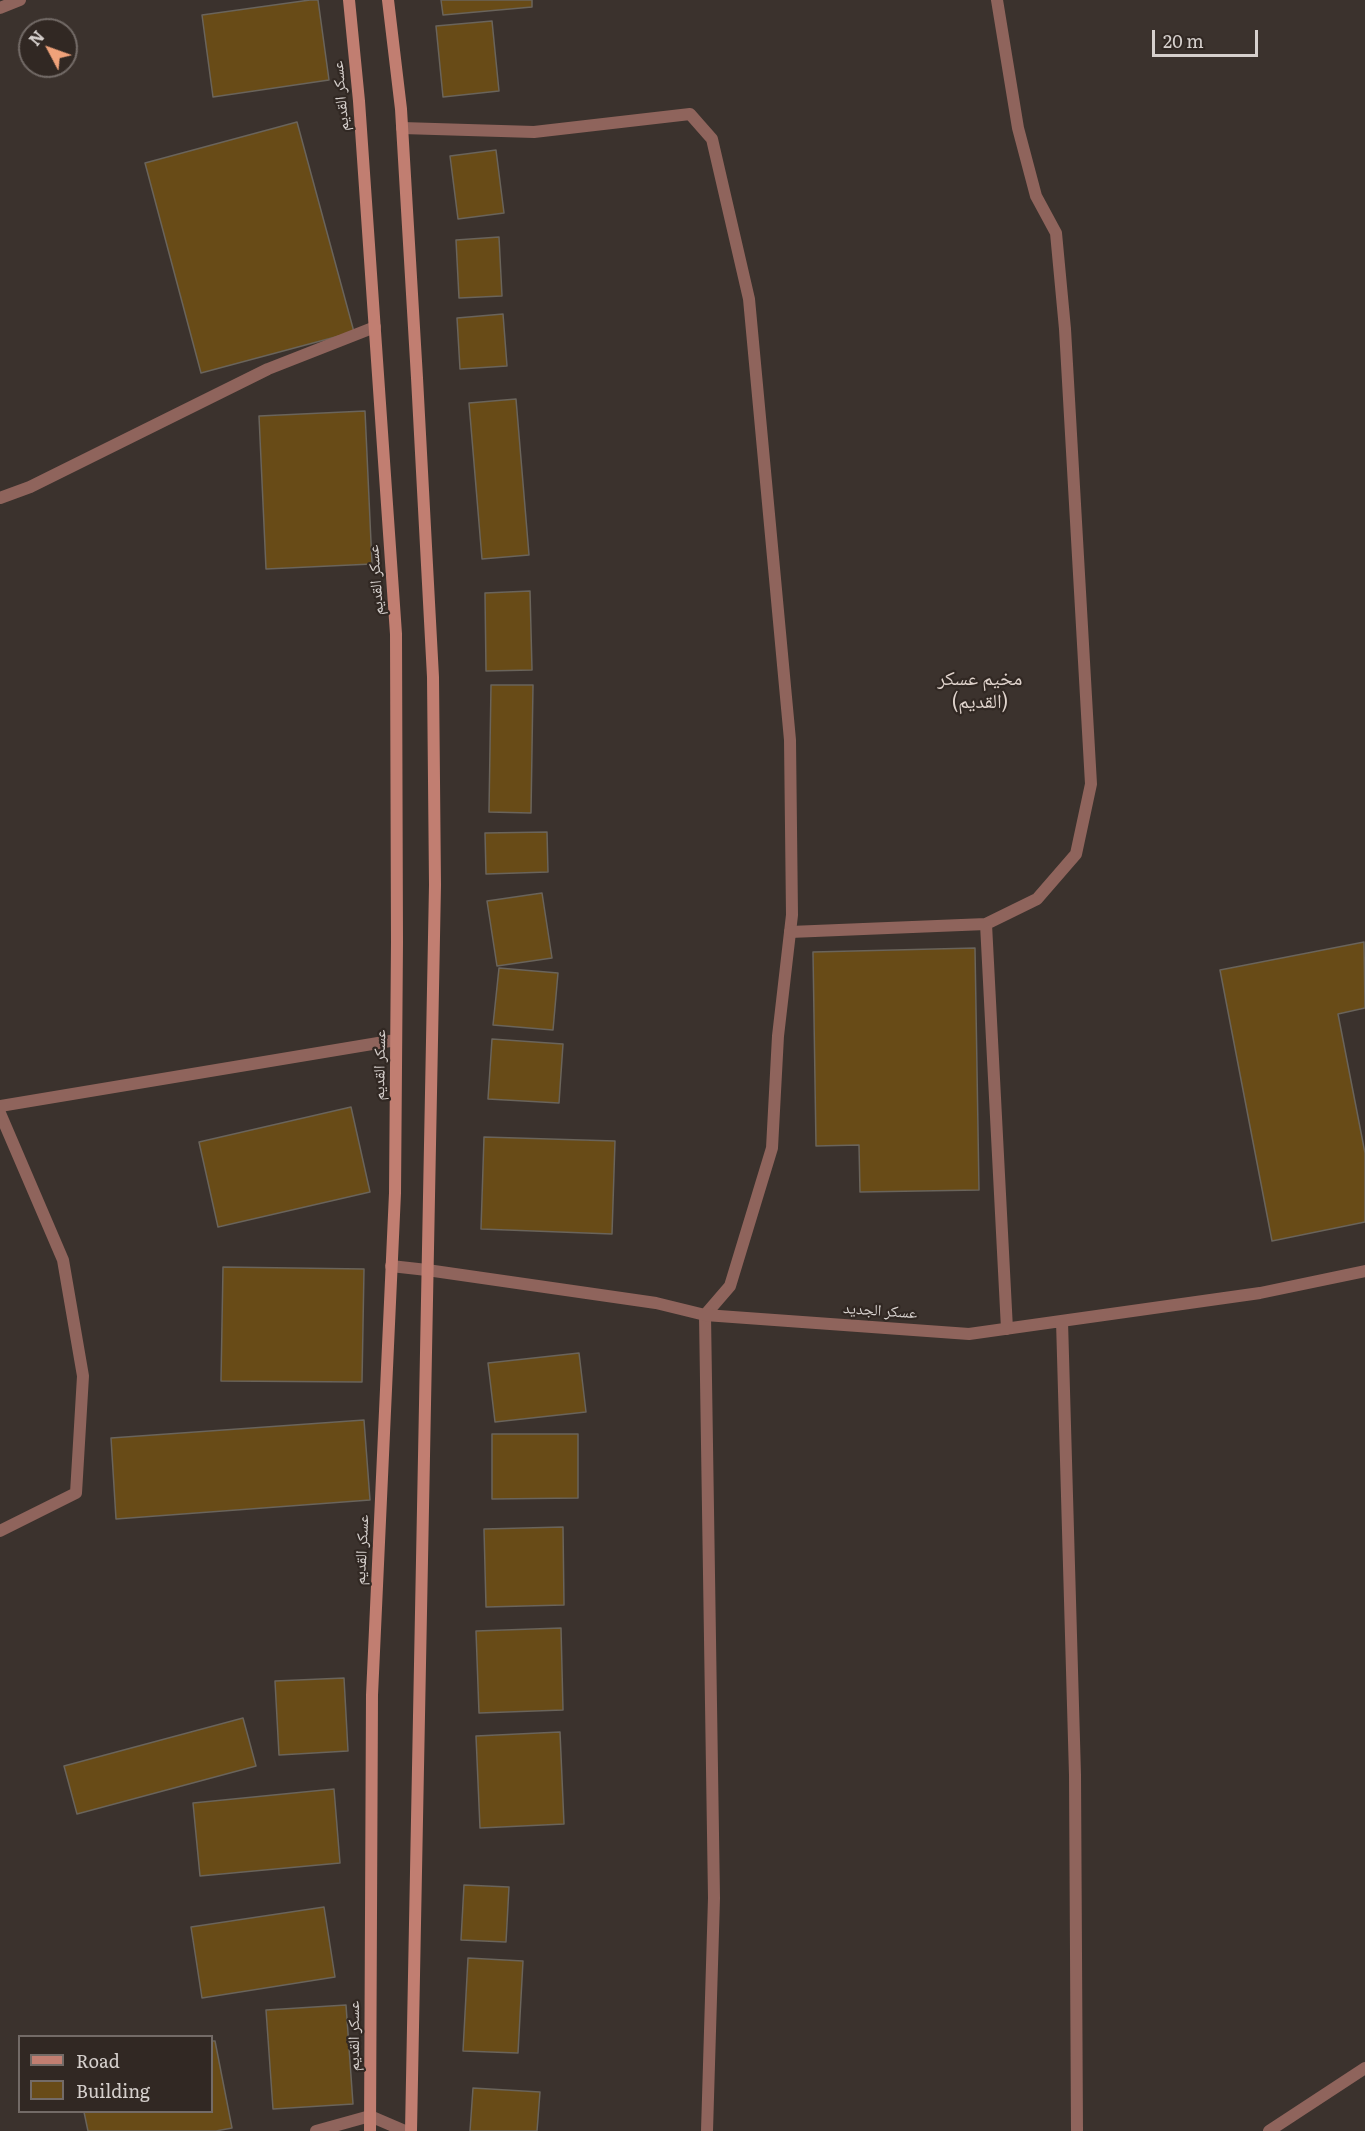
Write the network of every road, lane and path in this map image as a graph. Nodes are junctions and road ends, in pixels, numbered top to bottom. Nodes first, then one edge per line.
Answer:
1 (20, 0) edge
2 (349, 0) edge
3 (388, 0) edge
4 (997, 0) edge
5 (0, 8) edge
6 (402, 128) junction
7 (375, 327) junction
8 (0, 498) edge
9 (986, 924) junction
10 (790, 932) junction
11 (396, 1040) junction
12 (0, 1106) edge
13 (0, 1113) edge
14 (391, 1266) junction
15 (427, 1270) junction
16 (1365, 1271) edge
17 (705, 1315) junction
18 (1062, 1321) junction
19 (1006, 1329) junction
20 (0, 1531) edge
21 (1365, 2068) edge
22 (370, 2116) junction
23 (316, 2131) edge
24 (370, 2131) edge
25 (405, 2131) edge
26 (411, 2131) edge
27 (707, 2131) edge
28 (1077, 2131) edge
29 (1269, 2131) edge

1 - 5 street
2 - 7 street, عسكر القديم
3 - 6 street
4 - 9 street
6 - 10 street
6 - 15 street
7 - 8 street
7 - 11 street, عسكر القديم
9 - 10 street
9 - 19 street
10 - 17 street
11 - 12 street
11 - 14 street, عسكر القديم
13 - 20 street
14 - 15 street, عسكر الجديد
14 - 22 street, عسكر القديم
15 - 17 street, عسكر الجديد
15 - 26 street
16 - 18 street, عسكر الجديد
17 - 19 street, عسكر الجديد
17 - 27 street
18 - 19 street, عسكر الجديد
18 - 28 street
21 - 29 street
22 - 23 street
22 - 24 street, عسكر القديم
22 - 25 street

